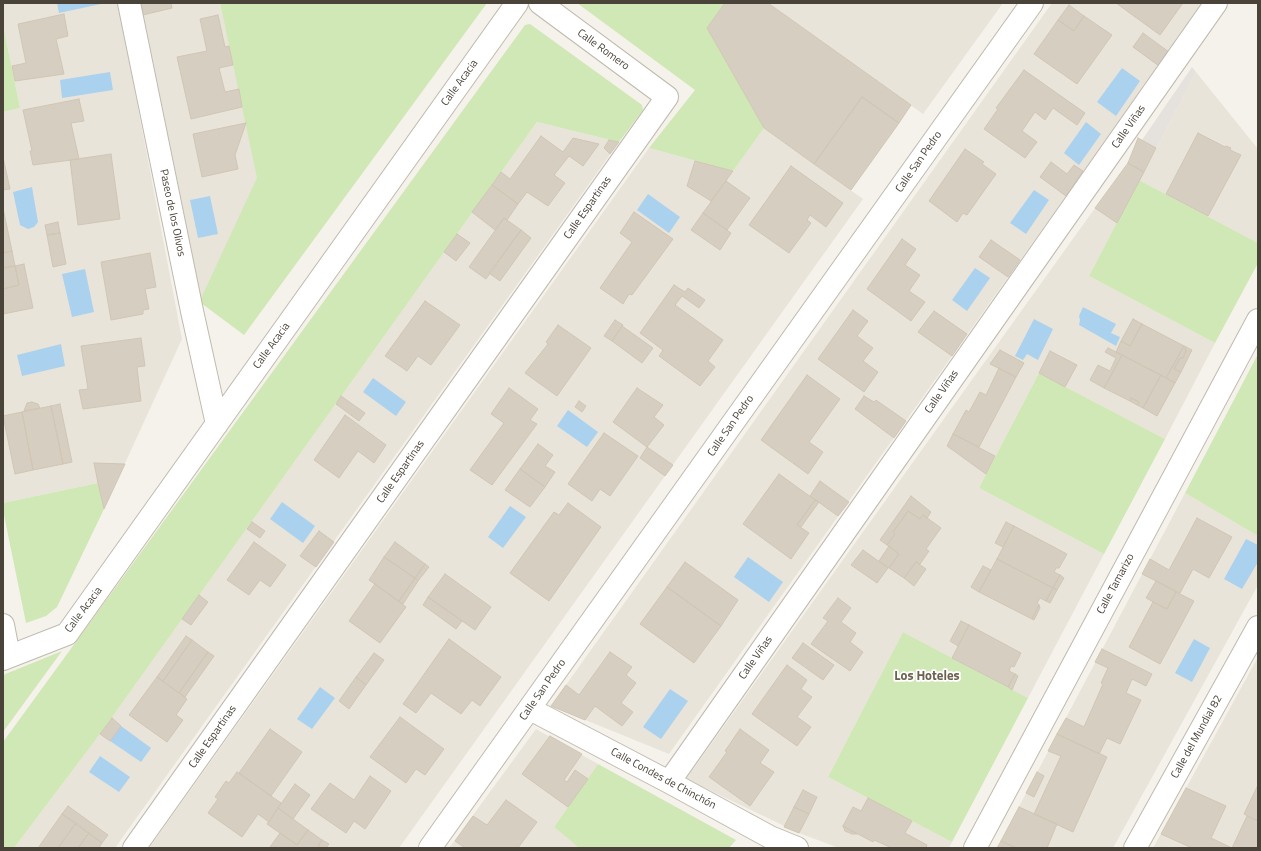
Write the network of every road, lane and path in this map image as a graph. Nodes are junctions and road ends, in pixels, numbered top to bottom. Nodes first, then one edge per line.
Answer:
1 (129, 3) edge
2 (517, 3) edge
3 (540, 3) edge
4 (1032, 3) edge
5 (1216, 3) edge
6 (667, 97) joint
7 (1258, 320) edge
8 (217, 424) junction
9 (3, 625) edge
10 (1258, 627) edge
11 (6, 658) edge
12 (530, 709) junction
13 (669, 782) junction
14 (766, 843) edge
15 (134, 848) edge
16 (430, 848) edge
17 (797, 848) edge
18 (975, 848) edge
19 (1135, 848) edge

1 - 8 street, Paseo de los Olivos
2 - 8 street, Calle Acacia
3 - 6 street, Calle Romero
4 - 12 street, Calle San Pedro
5 - 13 street, Calle Viñas
6 - 15 street, Calle Espartinas
7 - 18 street, Calle Tamarizo
8 - 11 street, Calle Acacia
9 - 11 street
10 - 19 street, Calle del Mundial 82
12 - 13 street, Calle Condes de Chinchón
12 - 16 street, Calle San Pedro
13 - 14 street, Calle Condes de Chinchón
14 - 17 street, Calle Condes de Chinchón

